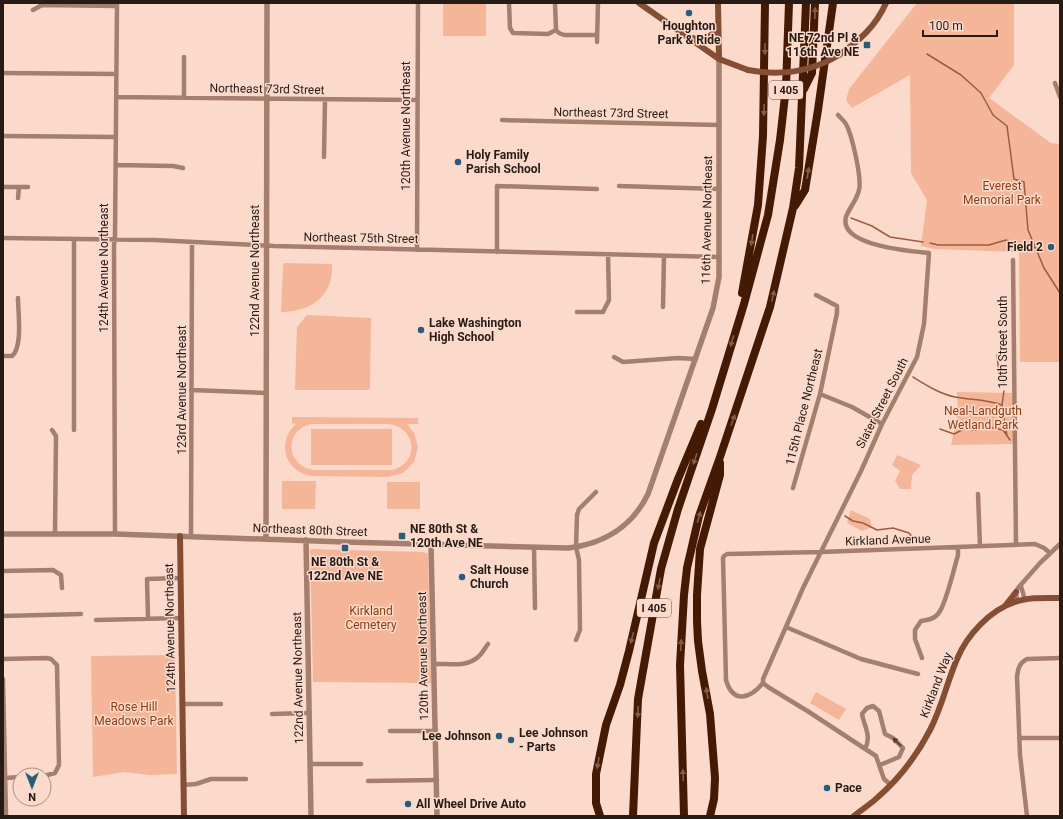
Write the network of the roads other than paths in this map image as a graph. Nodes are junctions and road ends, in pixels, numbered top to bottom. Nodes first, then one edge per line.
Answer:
1 (267, 3) edge
2 (418, 3) edge
3 (509, 3) edge
4 (555, 3) edge
5 (598, 3) edge
6 (718, 3) edge
7 (762, 3) edge
8 (765, 3) edge
9 (789, 3) edge
10 (806, 3) edge
11 (815, 3) edge
12 (833, 3) edge
13 (886, 3) edge
14 (116, 4) edge
15 (641, 4) edge
16 (33, 10) dead end
17 (719, 19) junction
18 (765, 26) junction
19 (556, 30) junction
20 (597, 35) junction
21 (688, 36) junction
22 (597, 42) dead end
23 (184, 57) dead end
24 (719, 59) junction
25 (3, 73) edge
26 (116, 74) junction
27 (1054, 82) dead end
28 (803, 92) junction
29 (116, 97) junction
30 (1060, 97) edge
31 (184, 98) junction
32 (267, 99) junction
33 (325, 99) junction
34 (417, 100) junction
35 (838, 115) dead end
36 (502, 120) dead end
37 (719, 125) junction
38 (3, 136) edge
39 (116, 137) junction
40 (324, 157) dead end
41 (116, 165) junction
42 (182, 168) dead end
43 (619, 186) dead end
44 (3, 187) edge
45 (19, 187) junction
46 (28, 187) dead end
47 (597, 189) dead end
48 (719, 190) junction
49 (18, 198) dead end
50 (793, 208) junction
51 (3, 238) edge
52 (74, 239) junction
53 (115, 240) junction
54 (192, 243) junction
55 (266, 246) junction
56 (417, 250) junction
57 (497, 252) junction
58 (608, 255) junction
59 (664, 256) junction
60 (719, 257) junction
61 (1013, 260) dead end
62 (816, 295) dead end
63 (18, 298) dead end
64 (744, 304) junction
65 (663, 307) dead end
66 (577, 312) dead end
67 (3, 356) edge
68 (614, 356) dead end
69 (696, 359) junction
70 (192, 390) junction
71 (266, 393) junction
72 (820, 394) junction
73 (712, 408) junction
74 (882, 424) junction
75 (52, 430) dead end
76 (74, 430) dead end
77 (720, 456) junction
78 (793, 488) dead end
79 (596, 492) dead end
80 (978, 494) dead end
81 (3, 534) edge
82 (55, 534) junction
83 (115, 534) junction
84 (614, 534) joint
85 (180, 536) junction
86 (191, 537) junction
87 (266, 539) junction
88 (306, 540) junction
89 (432, 544) junction
90 (1060, 544) edge
91 (1016, 545) junction
92 (980, 546) junction
93 (576, 547) junction
94 (534, 548) junction
95 (958, 548) junction
96 (820, 552) junction
97 (1050, 553) junction
98 (3, 571) edge
99 (180, 578) junction
100 (1021, 586) junction
101 (62, 588) dead end
102 (1016, 592) junction
103 (1060, 598) edge
104 (1025, 600) junction
105 (1017, 601) junction
106 (1004, 607) junction
107 (535, 608) dead end
108 (81, 614) dead end
109 (3, 616) edge
110 (148, 618) junction
111 (180, 618) junction
112 (96, 620) dead end
113 (786, 627) junction
114 (576, 640) dead end
115 (488, 644) dead end
116 (922, 658) dead end
117 (1060, 658) edge
118 (3, 659) edge
119 (434, 664) junction
120 (918, 674) dead end
121 (3, 679) edge
122 (763, 683) junction
123 (182, 704) junction
124 (221, 704) dead end
125 (309, 713) junction
126 (272, 714) dead end
127 (390, 731) dead end
128 (436, 731) junction
129 (1019, 738) junction
130 (1060, 738) edge
131 (865, 749) junction
132 (311, 764) junction
133 (361, 764) dead end
134 (880, 765) junction
135 (52, 774) edge
136 (6, 778) junction
137 (12, 778) edge
138 (246, 779) dead end
139 (437, 780) junction
140 (368, 781) dead end
141 (182, 785) junction
142 (891, 785) junction
143 (633, 815) edge
144 (684, 815) edge
145 (6, 816) edge
146 (184, 816) edge
147 (311, 816) edge
148 (437, 816) edge
149 (600, 816) edge
150 (710, 816) edge
151 (854, 816) edge
152 (1027, 816) edge

1 - 32 street, 122nd Avenue Northeast
2 - 34 street, 120th Avenue Northeast
3 - 19 street
4 - 19 street
5 - 20 street
6 - 17 main road, 116th Avenue Northeast
7 - 18 highway
8 - 18 highway
9 - 64 highway, I 405
10 - 28 highway, I 405
28 -> 11 highway
50 -> 12 highway
13 - 24 main road, bridge
14 - 16 street
14 - 26 street, 124th Avenue Northeast
15 - 21 main road
17 - 21 main road
17 - 24 main road, 116th Avenue Northeast
18 -> 64 highway
19 - 20 street
20 - 22 street
21 - 24 main road
23 - 31 street
24 - 37 street, 116th Avenue Northeast
25 - 26 street
26 - 29 street, 124th Avenue Northeast
27 - 30 street
28 - 50 highway, I 405
29 - 31 street, Northeast 73rd Street
29 - 39 street, 124th Avenue Northeast
31 - 32 street, Northeast 73rd Street
32 - 33 street, Northeast 73rd Street
32 - 55 street, 122nd Avenue Northeast
33 - 34 street, Northeast 73rd Street
33 - 40 street
34 - 56 street, 120th Avenue Northeast
35 - 74 street, Slater Street South
36 - 37 street, Northeast 73rd Street
37 - 48 street, 116th Avenue Northeast
38 - 39 street
39 - 41 street, 124th Avenue Northeast
41 - 42 street
41 - 53 street, 124th Avenue Northeast
43 - 48 street
44 - 45 street
45 - 46 street
45 - 49 street
47 - 57 street
48 - 60 street, 116th Avenue Northeast
77 -> 50 highway, I 405
51 - 52 street, Northeast 75th Street
52 - 53 street, Northeast 75th Street
52 - 76 street
53 - 54 street, Northeast 75th Street
53 - 83 street, 124th Avenue Northeast
54 - 55 street, Northeast 75th Street
54 - 70 street, 123rd Avenue Northeast
55 - 56 street, Northeast 75th Street
55 - 71 street, 122nd Avenue Northeast
56 - 57 street, Northeast 75th Street
57 - 58 street, Northeast 75th Street
58 - 59 street, Northeast 75th Street
58 - 66 street
59 - 60 street, Northeast 75th Street
59 - 65 street
60 - 69 street, 116th Avenue Northeast
61 - 91 street, 10th Street South
62 - 72 street, 115th Place Northeast
63 - 67 street
64 -> 73 highway, I 405
68 - 69 street
69 - 84 street, 116th Avenue Northeast
70 - 71 street
70 - 86 street, 123rd Avenue Northeast
71 - 87 street, 122nd Avenue Northeast
72 - 74 street
72 - 78 street, 115th Place Northeast
73 -> 143 highway, I 405
73 -> 149 highway
74 - 96 street, Slater Street South
75 - 82 street
144 -> 77 highway, I 405
150 -> 77 highway
79 - 93 street
80 - 92 street
81 - 82 street, Northeast 80th Street
82 - 83 street, Northeast 80th Street
83 - 85 street, Northeast 80th Street
84 - 93 street, Northeast 80th Street
85 - 86 street, Northeast 80th Street
85 - 99 main road, 124th Avenue Northeast
86 - 87 street, Northeast 80th Street
87 - 88 street, Northeast 80th Street
88 - 89 street, Northeast 80th Street
88 - 125 street, 122nd Avenue Northeast
89 - 94 street, Northeast 80th Street
89 - 119 street, 120th Avenue Northeast
90 - 97 street
91 - 92 street, Kirkland Avenue
91 - 97 street, Kirkland Avenue
92 - 95 street, Kirkland Avenue
93 - 94 street, Northeast 80th Street
93 - 114 street
94 - 107 street
95 - 96 street, Kirkland Avenue
95 - 116 street
96 - 113 street, Slater Street South
96 - 122 street, Kirkland Avenue
97 - 100 street
98 - 101 street
99 - 110 street
99 - 111 main road, 124th Avenue Northeast
100 - 102 street
100 - 104 street
102 - 105 street
102 - 106 main road
103 - 104 main road, Kirkland Way
104 - 105 main road, Kirkland Way
105 - 106 main road, Kirkland Way
106 - 142 main road, Kirkland Way
108 - 109 street
110 - 111 street
110 - 112 street
111 - 123 main road, 124th Avenue Northeast
113 - 120 street
113 - 122 street, Slater Street South
115 - 119 street
117 - 129 street
118 - 135 street
119 - 128 street, 120th Avenue Northeast
121 - 136 street
122 - 131 street
123 - 124 street
123 - 141 main road, 124th Avenue Northeast
125 - 126 street
125 - 132 street, 122nd Avenue Northeast
127 - 128 street
128 - 139 street, 120th Avenue Northeast
129 - 130 street
129 - 152 street
131 - 134 street
134 -> 131 street
132 - 133 street
132 - 147 street, 122nd Avenue Northeast
134 - 142 street
136 - 137 street
136 - 145 street
138 - 141 street
139 - 140 street
139 - 148 street, 120th Avenue Northeast
141 - 146 main road, 124th Avenue Northeast
142 - 151 main road, Kirkland Way

